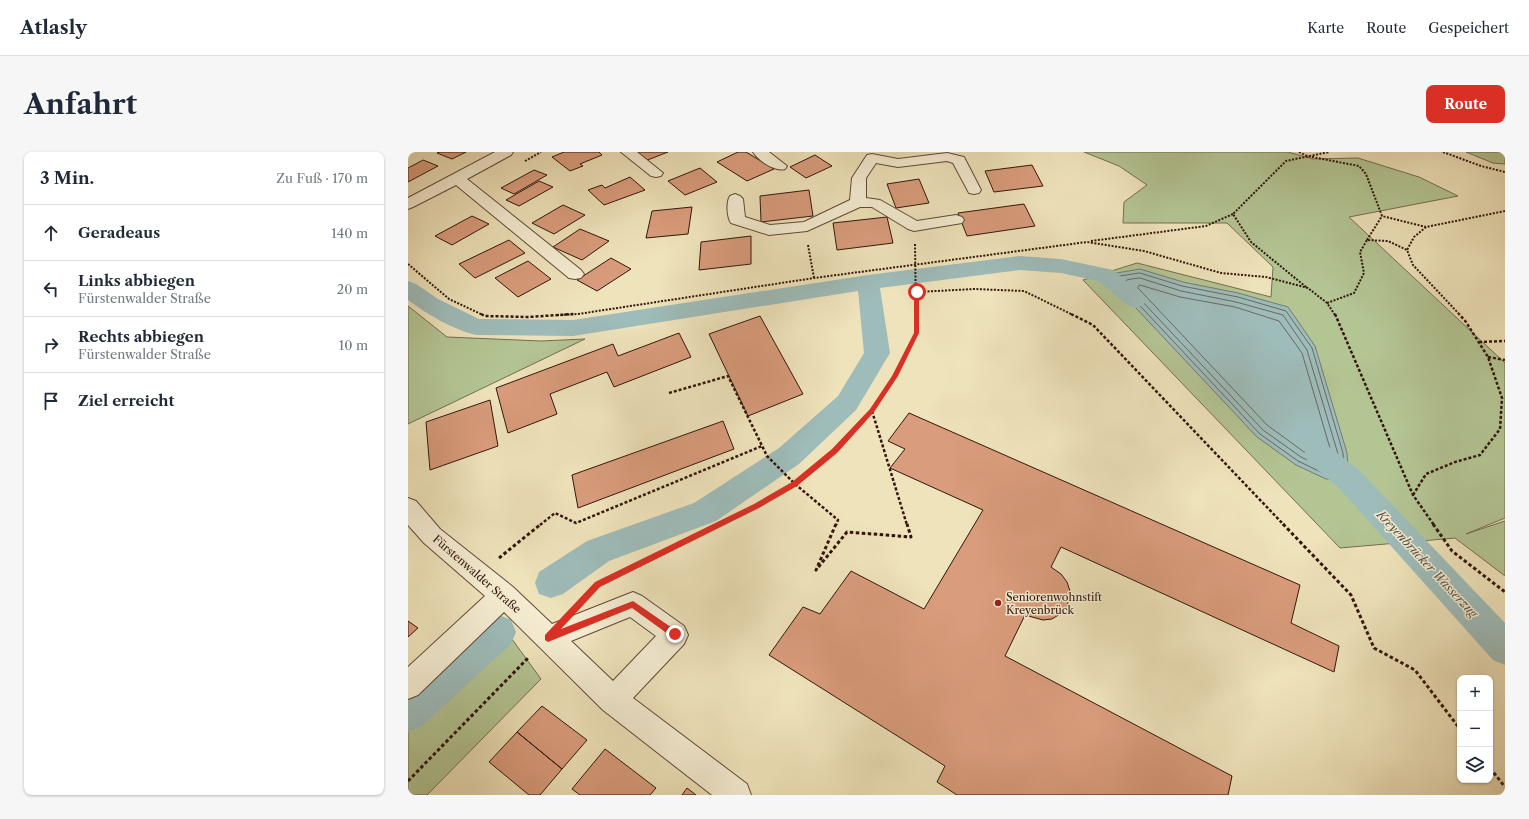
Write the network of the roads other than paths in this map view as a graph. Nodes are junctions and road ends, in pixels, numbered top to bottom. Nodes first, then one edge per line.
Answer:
1 (506, 152) edge
2 (628, 152) edge
3 (760, 152) edge
4 (870, 155) edge
5 (780, 166) dead end
6 (656, 173) dead end
7 (456, 178) junction
8 (974, 190) dead end
9 (735, 199) dead end
10 (858, 202) junction
11 (408, 204) edge
12 (956, 220) dead end
13 (575, 274) dead end
14 (408, 508) edge
15 (504, 595) junction
16 (548, 638) junction
17 (408, 685) edge
18 (612, 700) junction
19 (736, 795) edge

1 - 7 street
2 - 6 street
3 - 5 street
4 - 8 street
4 - 10 street
7 - 11 street
7 - 13 street
9 - 10 street
10 - 12 street
14 - 15 street, Fürstenwalder Straße
15 - 16 street, Fürstenwalder Straße
15 - 17 street
16 - 18 street, Fürstenwalder Straße
16 - 18 street
18 - 19 street, Fürstenwalder Straße

